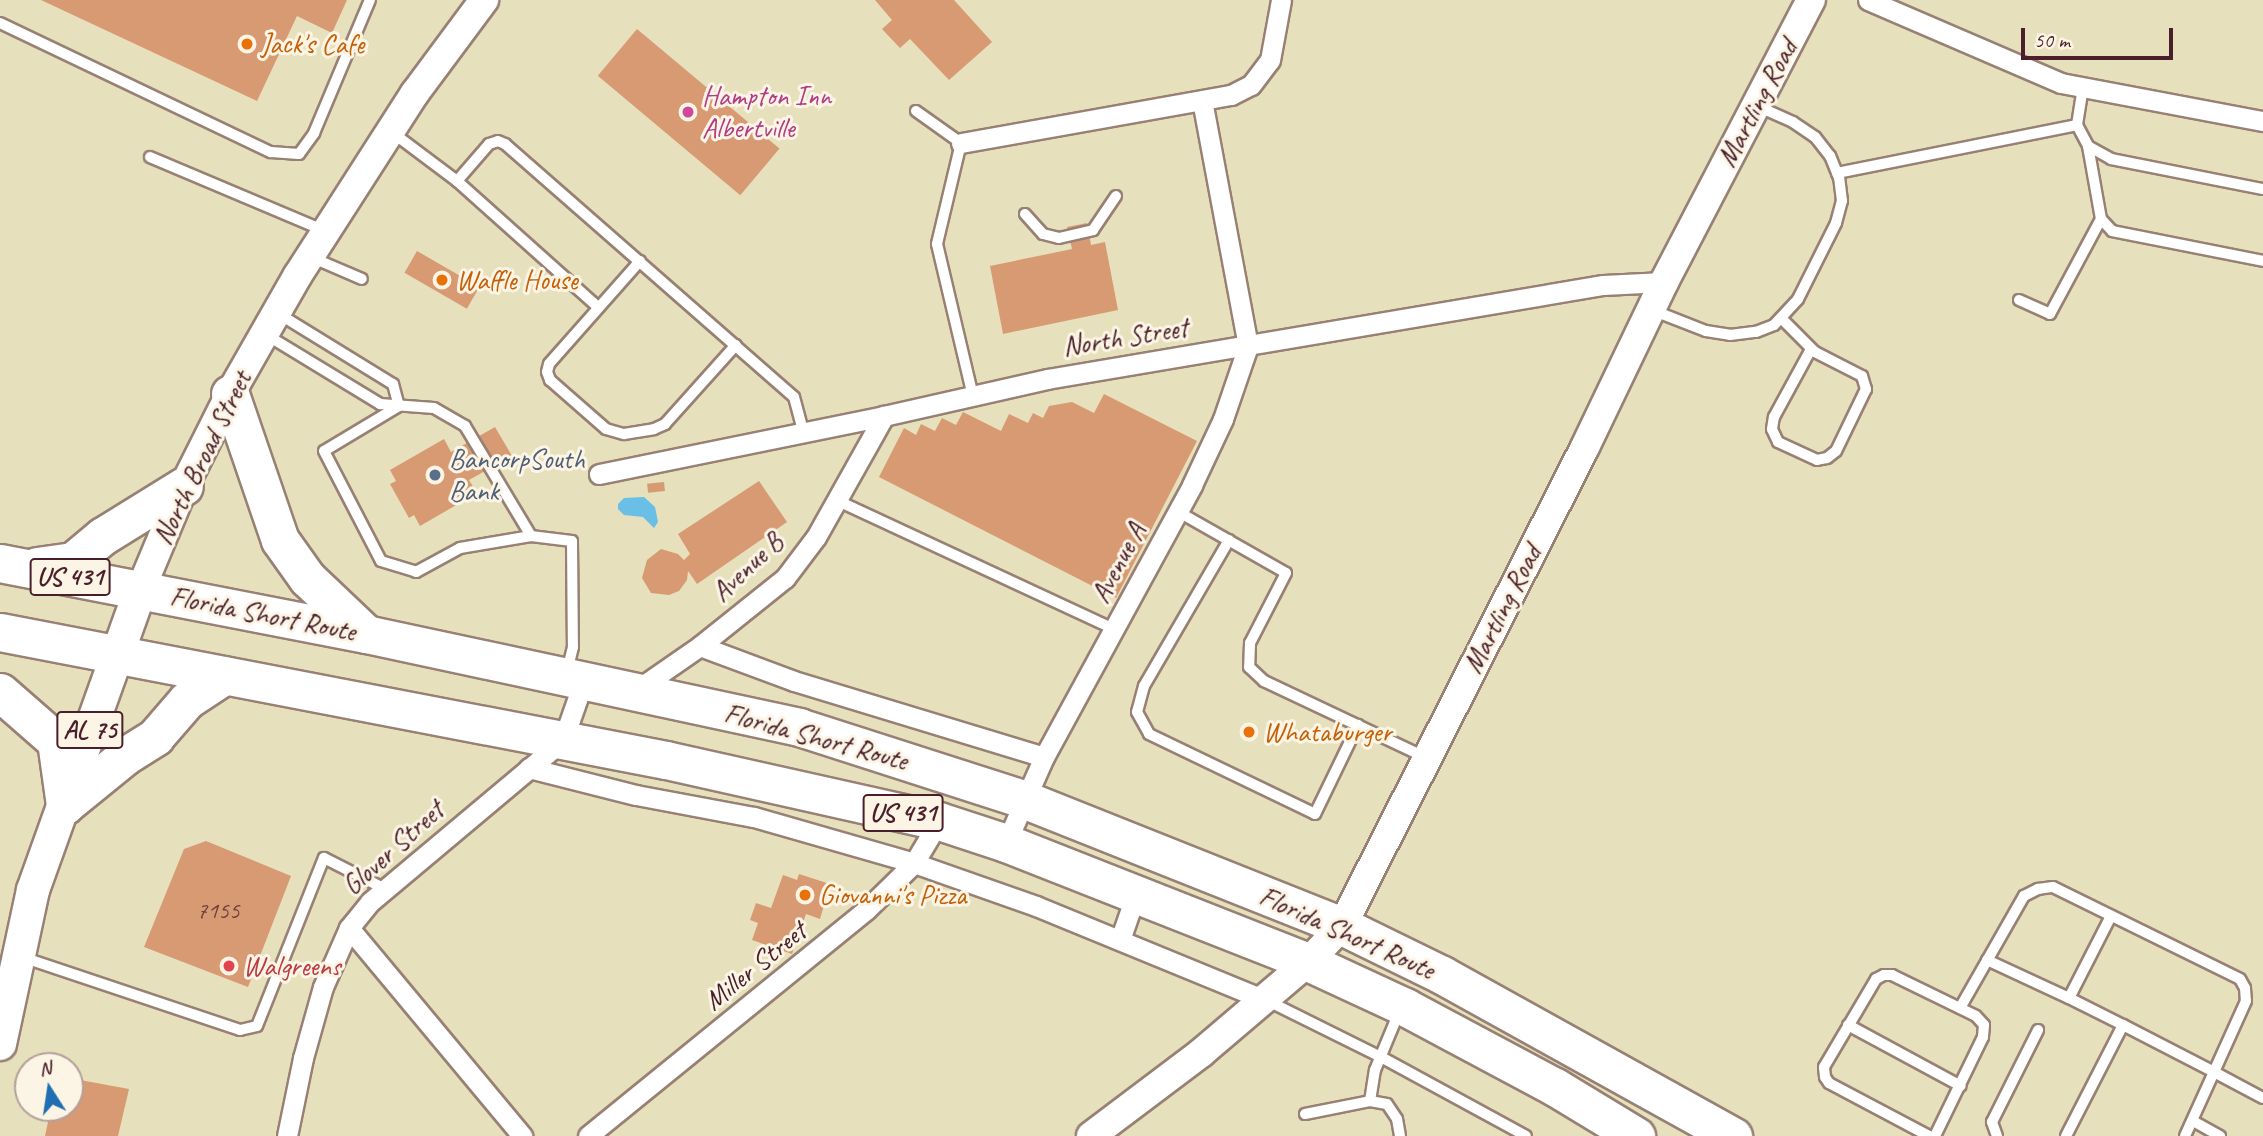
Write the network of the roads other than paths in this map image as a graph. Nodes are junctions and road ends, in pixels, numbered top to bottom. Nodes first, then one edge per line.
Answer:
1 (370, 0) edge
2 (484, 0) edge
3 (1280, 0) edge
4 (1811, 0) edge
5 (1868, 0) edge
6 (0, 23) edge
7 (2083, 87) junction
8 (1202, 100) junction
9 (1756, 106) junction
10 (916, 110) dead end
11 (2263, 121) edge
12 (2077, 125) junction
13 (390, 131) junction
14 (961, 143) junction
15 (2088, 146) junction
16 (150, 157) dead end
17 (1837, 173) junction
18 (457, 181) junction
19 (2263, 189) edge
20 (1116, 196) dead end
21 (1025, 214) dead end
22 (2101, 219) junction
23 (325, 231) junction
24 (310, 256) junction
25 (640, 261) junction
26 (2263, 261) edge
27 (362, 279) dead end
28 (1664, 282) junction
29 (2019, 300) dead end
30 (598, 307) junction
31 (1651, 309) junction
32 (1781, 318) junction
33 (271, 323) junction
34 (736, 345) junction
35 (1248, 346) junction
36 (1811, 349) junction
37 (230, 394) junction
38 (973, 396) junction
39 (399, 406) junction
40 (884, 416) junction
41 (803, 431) junction
42 (600, 474) dead end
43 (184, 486) junction
44 (835, 500) junction
45 (1177, 512) junction
46 (531, 536) junction
47 (1229, 540) junction
48 (13, 565) edge
49 (140, 591) junction
50 (1115, 629) junction
51 (0, 632) edge
52 (366, 634) junction
53 (700, 646) junction
54 (114, 655) junction
55 (225, 675) junction
56 (575, 678) junction
57 (0, 692) edge
58 (634, 692) junction
59 (1358, 725) junction
60 (563, 740) junction
61 (1044, 757) junction
62 (1427, 757) junction
63 (529, 768) junction
64 (1023, 799) junction
65 (65, 804) junction
66 (939, 821) junction
67 (1006, 843) junction
68 (914, 863) junction
69 (385, 889) junction
70 (1136, 894) junction
71 (2110, 916) junction
72 (1342, 926) junction
73 (349, 928) junction
74 (1121, 940) junction
75 (18, 956) junction
76 (1987, 960) junction
77 (1308, 962) junction
78 (2069, 998) junction
79 (1263, 999) junction
80 (1402, 1006) junction
81 (1960, 1008) junction
82 (1848, 1025) junction
83 (2123, 1026) junction
84 (2038, 1030) dead end
85 (0, 1044) edge
86 (1381, 1057) junction
87 (2214, 1072) junction
88 (1961, 1086) junction
89 (2263, 1098) edge
90 (1370, 1101) junction
91 (1305, 1114) dead end
92 (2193, 1121) junction
93 (288, 1136) edge
94 (522, 1136) edge
95 (588, 1136) edge
96 (1091, 1136) edge
97 (1400, 1136) edge
98 (1526, 1136) edge
99 (1636, 1136) edge
100 (1732, 1136) edge
101 (1929, 1136) edge
102 (1935, 1136) edge
103 (1997, 1136) edge
104 (2066, 1136) edge
105 (2185, 1136) edge
106 (2220, 1136) edge

1 - 6 lane
2 - 13 street, North Broad Street / AL 75
3 - 8 street
4 - 9 street, Martling Road
5 - 7 street
7 - 11 street
7 - 12 lane
8 - 14 street
8 - 35 street
9 - 17 lane
9 - 28 street, Martling Road
10 - 14 lane
12 - 15 lane
12 - 17 lane
13 - 18 lane
13 - 23 street, North Broad Street / AL 75
14 - 38 lane
15 - 19 lane
15 - 22 lane
16 - 23 lane
17 - 32 lane
18 - 25 lane
18 - 30 lane
20 - 21 lane
22 - 26 lane
22 - 29 lane
23 - 24 street, North Broad Street / AL 75
24 - 27 lane
24 - 33 street, North Broad Street / AL 75
25 - 30 lane
25 - 34 lane
28 - 31 street, Martling Road
28 - 35 street, North Street
30 - 34 lane
31 - 32 lane
31 - 62 street, Martling Road
32 - 36 lane
33 - 37 street, North Broad Street / AL 75
33 - 39 lane
33 - 39 lane
34 - 41 lane
35 - 38 street, North Street
35 - 45 street, Avenue A
36 - 36 lane
37 - 43 street, North Broad Street / AL 75
37 - 52 highway
38 - 40 street, North Street
39 - 46 lane
39 - 46 lane
40 - 41 street, North Street
40 - 44 street, Avenue B
41 - 42 street, North Street
43 - 48 highway
43 - 49 street, North Broad Street / AL 75
44 - 50 lane
44 - 53 street, Avenue B
45 - 47 lane
45 - 50 street, Avenue A
46 - 56 lane
47 - 59 lane
47 - 59 lane
48 - 49 highway, Florida Short Route / US 431
49 - 52 highway, Florida Short Route / US 431
49 - 54 main road, North Broad Street / AL 75
50 - 61 street, Avenue A
51 - 54 highway, Florida Short Route / US 431
52 - 56 highway, Florida Short Route / US 431
53 - 58 street, Avenue B
53 - 61 street
54 - 55 highway, Florida Short Route / US 431
54 - 65 main road, North Broad Street / AL 75
55 - 60 highway, Florida Short Route / US 431
55 - 65 highway
56 - 58 highway, Florida Short Route / US 431
56 - 60 street
57 - 65 highway
58 - 64 highway, Florida Short Route / US 431
59 - 62 lane
60 - 63 street, Glover Street
60 - 66 highway, Florida Short Route / US 431
61 - 64 street, Avenue A
62 - 72 street, Martling Road
63 - 68 street
63 - 69 street, Glover Street
64 - 67 street, Avenue A
64 - 72 highway, Florida Short Route / US 431
65 - 75 main road, North Broad Street / AL 75
66 - 67 highway, Florida Short Route / US 431
66 - 68 street, Miller Street
67 - 70 highway, Florida Short Route / US 431
68 - 74 street
68 - 95 street, Miller Street
69 - 73 street, Glover Street
69 - 75 lane
70 - 74 street
70 - 77 highway, Florida Short Route / US 431
71 - 76 lane
71 - 78 lane
71 - 87 lane
72 - 77 street, Martling Road
72 - 100 highway, Florida Short Route / US 431
73 - 93 street, Glover Street
73 - 94 street
74 - 79 street
75 - 85 main road, North Broad Street / AL 75
76 - 78 lane
76 - 81 lane
77 - 79 street, Martling Road
77 - 80 highway, Florida Short Route / US 431
78 - 83 lane
79 - 86 lane
79 - 96 street, Martling Road
80 - 86 lane
80 - 99 highway, Florida Short Route / US 431
81 - 82 lane
81 - 88 lane
82 - 88 lane
82 - 101 lane
83 - 87 lane
83 - 104 lane
84 - 103 lane
86 - 90 lane
86 - 98 lane
87 - 89 lane
87 - 92 lane
88 - 102 lane
90 - 91 lane
90 - 97 lane
92 - 105 lane
92 - 106 lane

